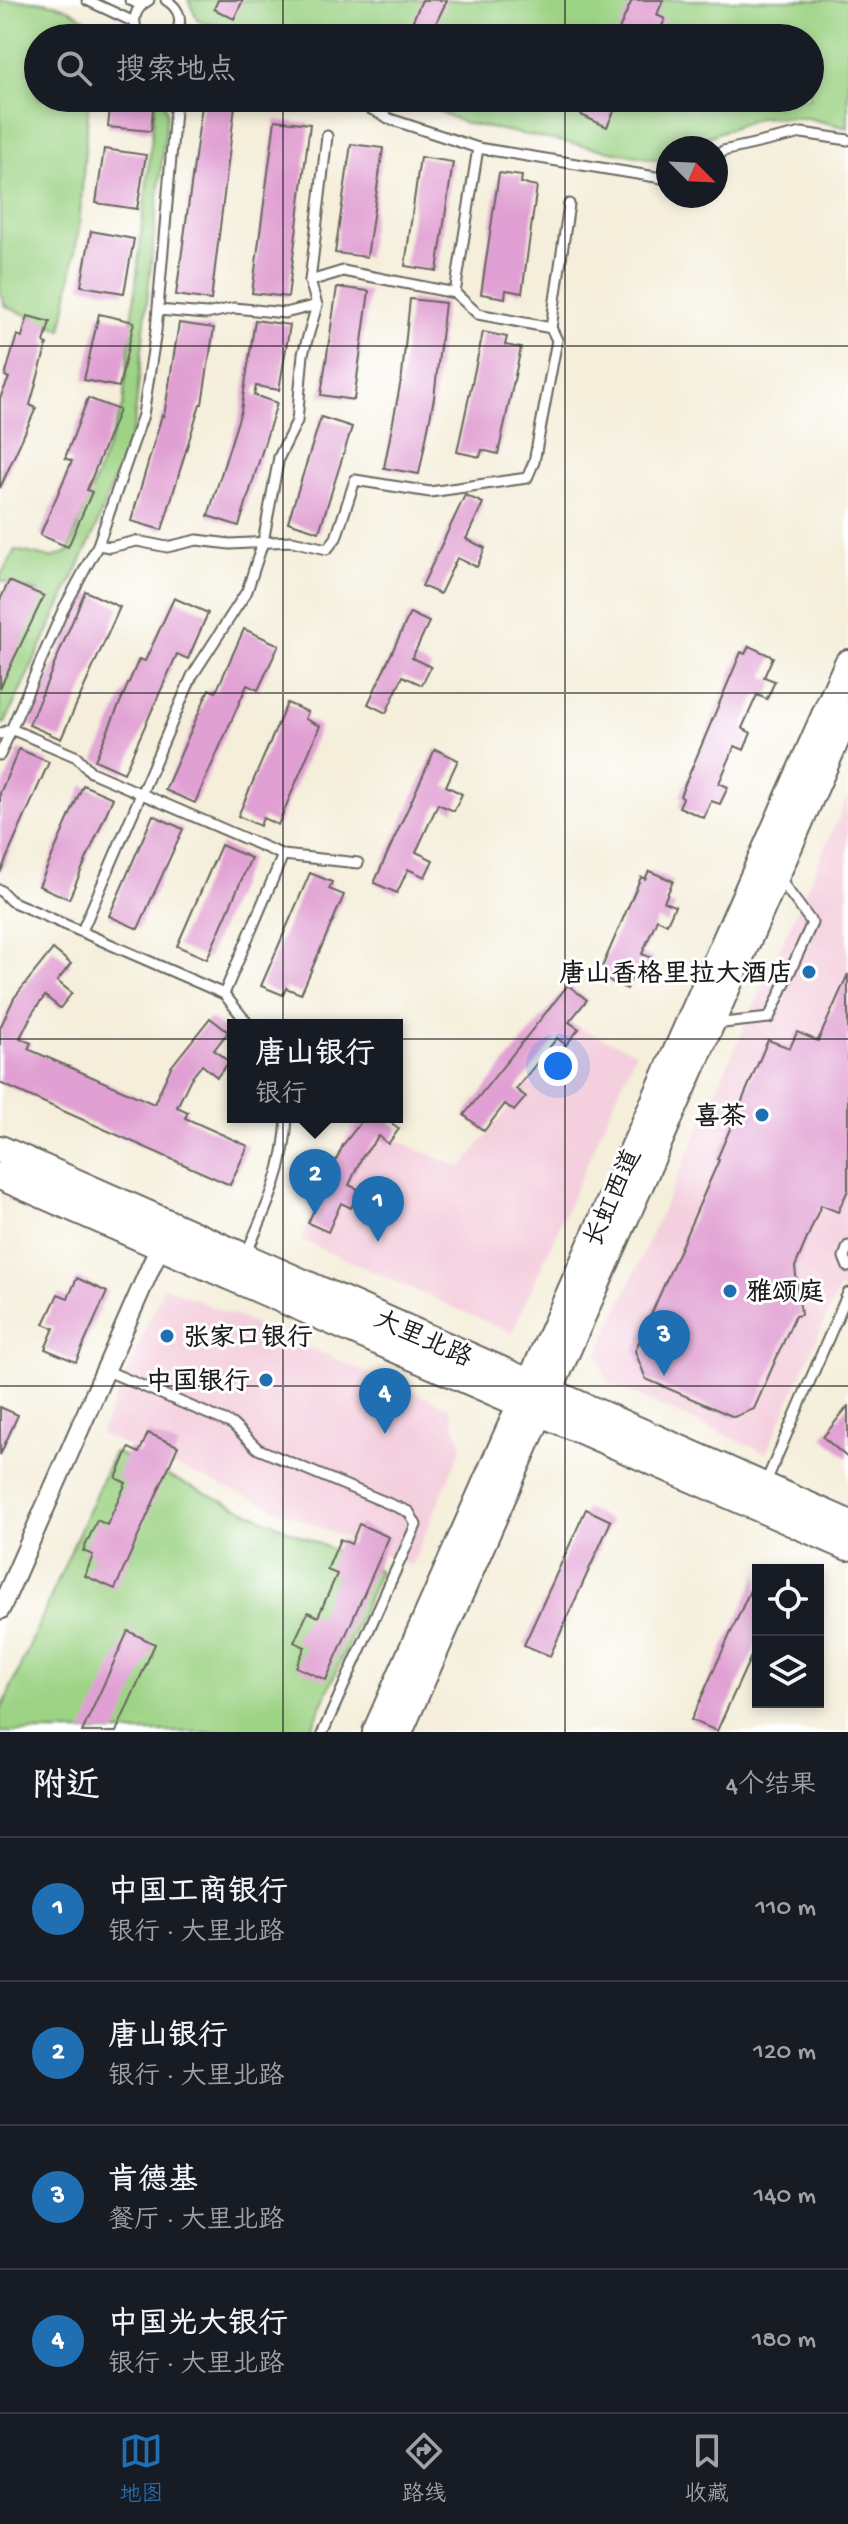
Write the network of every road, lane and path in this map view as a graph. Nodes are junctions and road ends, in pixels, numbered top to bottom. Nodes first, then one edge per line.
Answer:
1 (87, 0) edge
2 (130, 0) edge
3 (166, 0) edge
4 (145, 2) edge
5 (134, 22) joint
6 (180, 24) edge
7 (175, 112) edge
8 (377, 112) edge
9 (327, 136) dead end
10 (848, 140) edge
11 (478, 148) junction
12 (728, 150) edge
13 (656, 177) edge
14 (569, 204) dead end
15 (310, 281) junction
16 (455, 293) junction
17 (317, 305) junction
18 (158, 310) junction
19 (551, 328) junction
20 (263, 542) junction
21 (98, 545) junction
22 (848, 663) edge
23 (848, 712) edge
24 (11, 729) junction
25 (0, 734) edge
26 (0, 755) edge
27 (141, 794) junction
28 (283, 855) junction
29 (358, 863) dead end
30 (776, 874) junction
31 (0, 890) edge
32 (82, 931) junction
33 (224, 994) junction
34 (244, 1019) edge
35 (712, 1024) junction
36 (287, 1123) edge
37 (0, 1149) edge
38 (0, 1176) edge
39 (160, 1246) junction
40 (848, 1246) edge
41 (244, 1258) junction
42 (848, 1267) edge
43 (848, 1293) edge
44 (105, 1370) junction
45 (534, 1398) junction
46 (764, 1486) junction
47 (848, 1523) edge
48 (848, 1547) edge
49 (0, 1610) edge
50 (323, 1732) edge
51 (376, 1732) edge
52 (399, 1732) edge

1 - 5 lane
2 - 4 lane
3 - 6 lane
4 - 5 lane
7 - 18 lane
8 - 11 lane
9 - 15 lane
10 - 12 lane
11 - 13 lane
11 - 16 lane
14 - 19 lane
15 - 16 lane
15 - 17 lane
16 - 19 lane
17 - 18 lane
17 - 20 lane
18 - 21 lane
19 - 20 lane
20 - 21 lane
20 - 27 lane
21 - 24 lane
22 - 45 main road, 长虹西道
23 - 30 main road, 长虹西道
24 - 25 lane
24 - 26 lane
24 - 27 lane
27 - 28 lane
27 - 32 lane
28 - 29 lane
28 - 33 lane
30 - 35 main road, 长虹西道
30 - 35 lane
31 - 32 lane
32 - 33 lane
33 - 34 lane
35 - 45 main road, 长虹西道
36 - 41 lane
37 - 41 main road, 大里北路
38 - 39 main road, 大里北路
39 - 44 street
39 - 45 main road, 大里北路
40 - 42 lane
41 - 45 main road, 大里北路
43 - 46 lane
44 - 49 street
44 - 50 lane
45 - 46 main road, 大里北路
45 - 48 main road, 大里北路
45 - 51 main road, 长虹西道
45 - 52 main road, 长虹西道
46 - 47 main road, 大里北路

